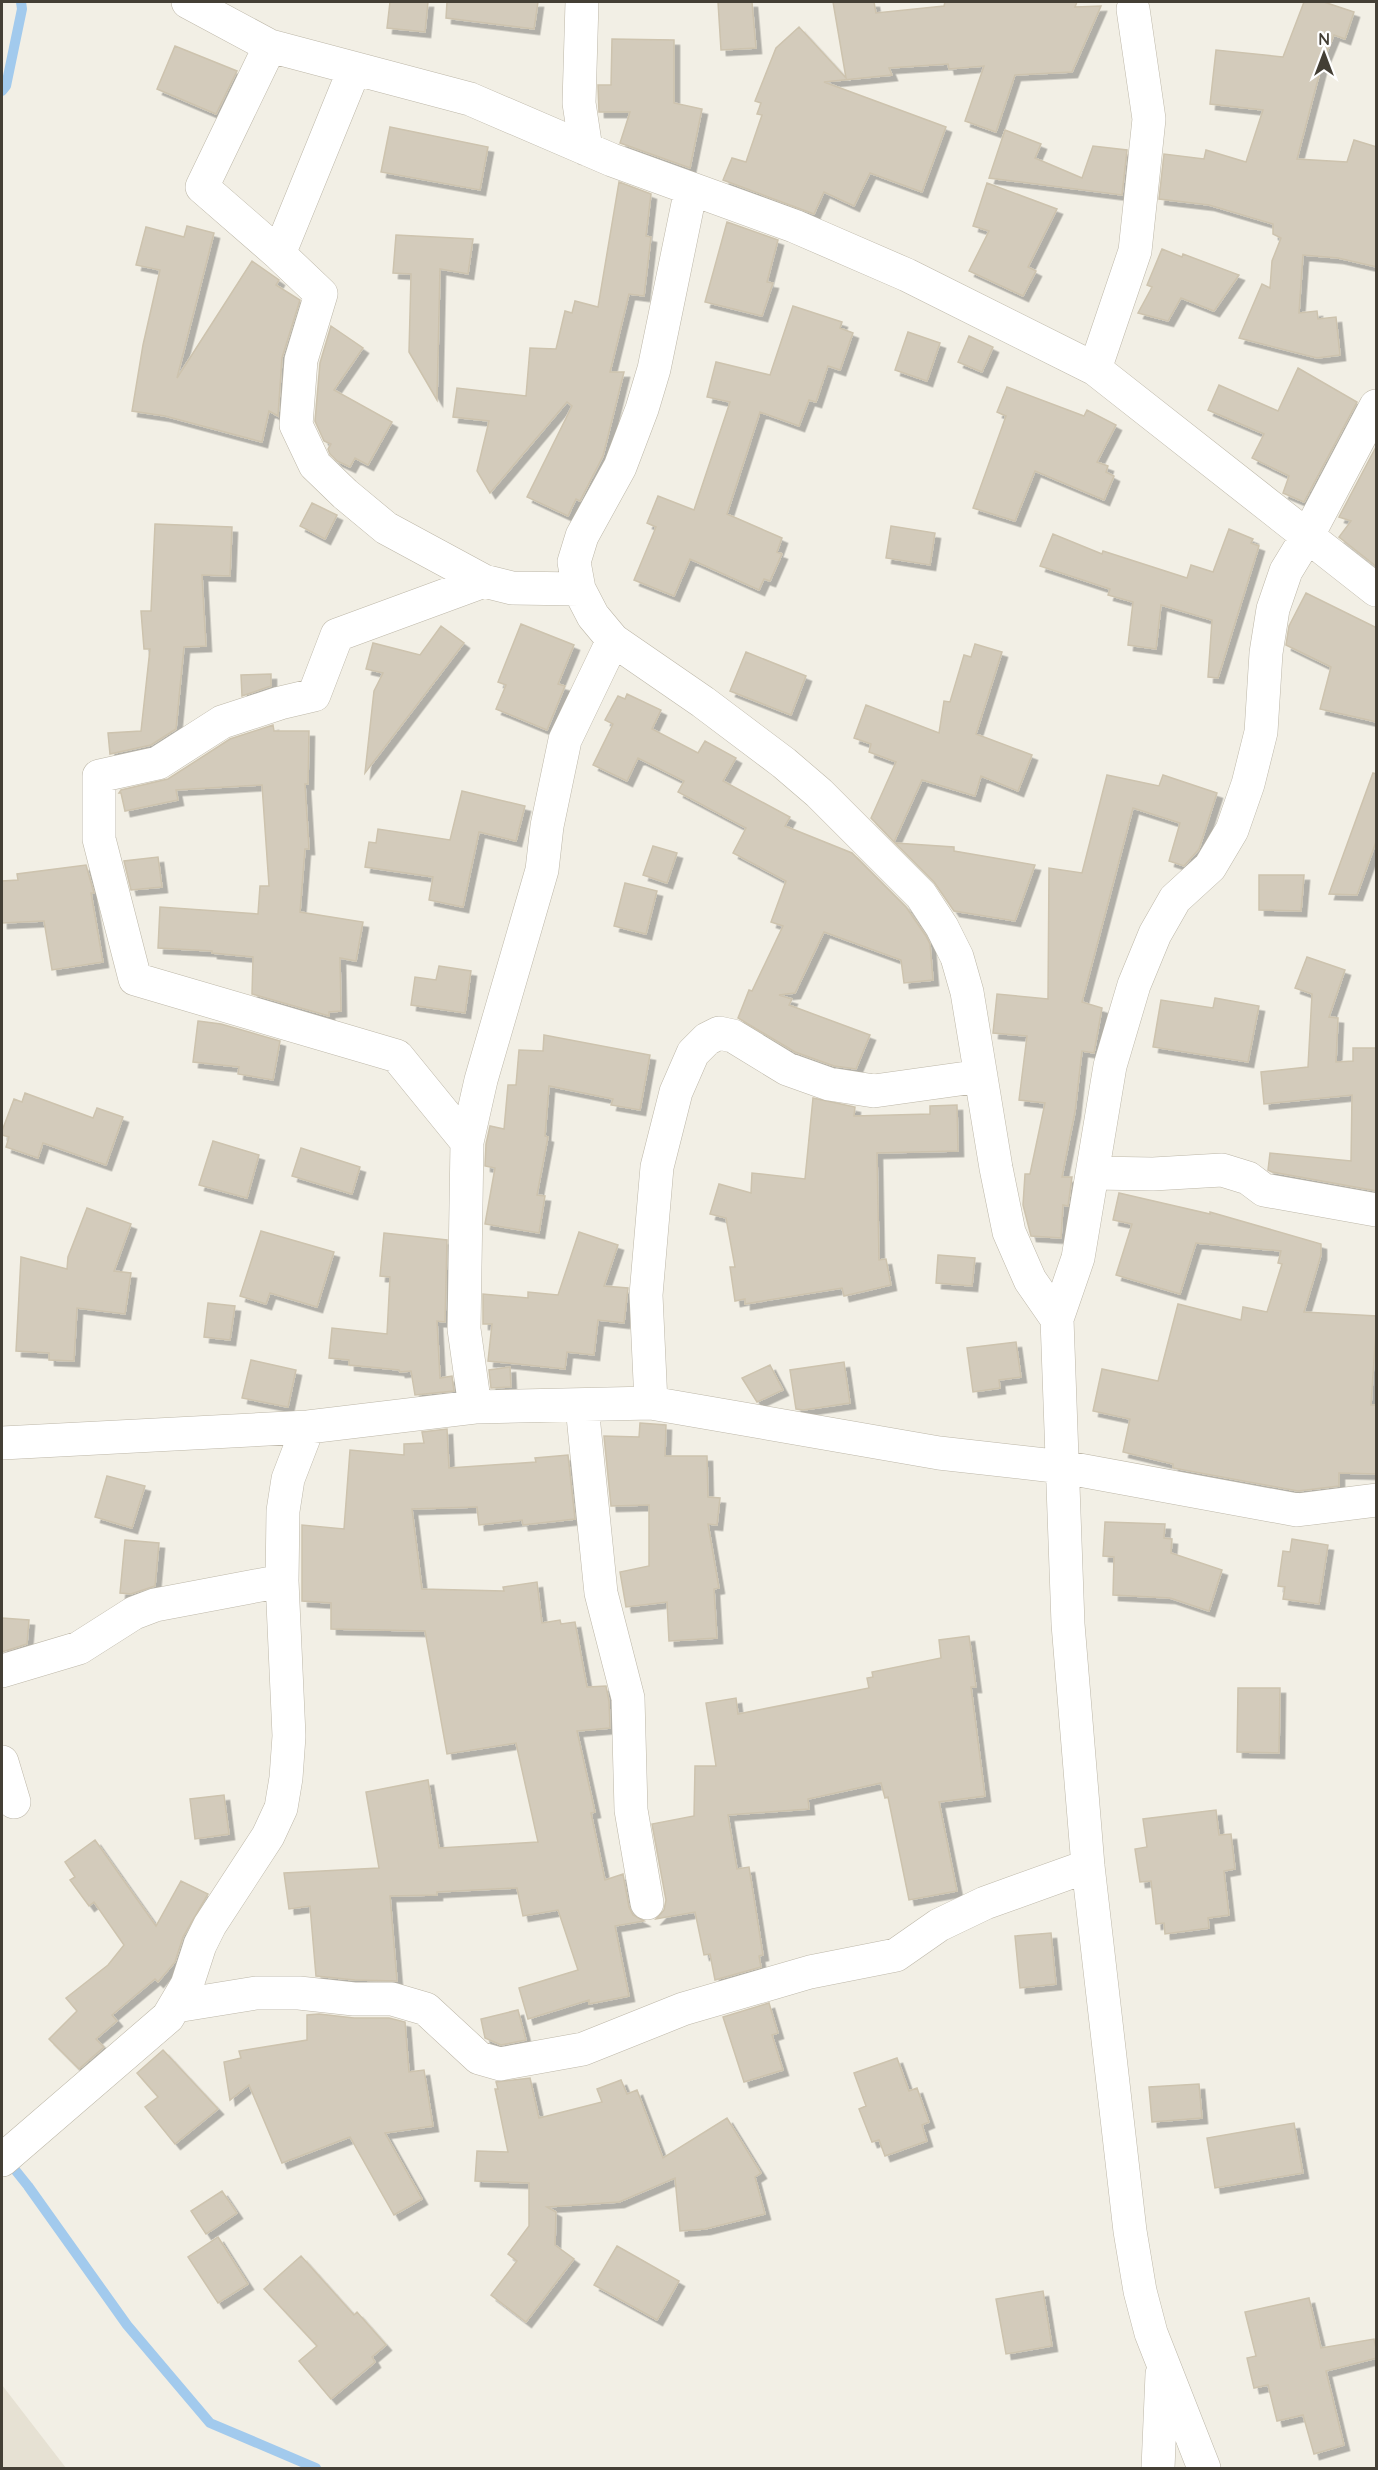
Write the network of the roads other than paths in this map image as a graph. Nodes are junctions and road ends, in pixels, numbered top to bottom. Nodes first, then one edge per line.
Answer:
1 (188, 2) edge
2 (582, 2) edge
3 (1133, 9) dead end
4 (270, 46) junction
5 (354, 70) junction
6 (586, 149) junction
7 (691, 189) junction
8 (279, 254) junction
9 (1095, 369) junction
10 (1377, 406) edge
11 (1308, 535) junction
12 (484, 581) junction
13 (579, 589) junction
14 (1377, 590) edge
15 (613, 640) junction
16 (981, 1077) junction
17 (467, 1142) junction
18 (1093, 1173) junction
19 (1377, 1210) edge
20 (1057, 1319) junction
21 (651, 1403) junction
22 (582, 1406) junction
23 (475, 1407) junction
24 (308, 1427) junction
25 (2, 1443) edge
26 (1063, 1467) junction
27 (1377, 1500) edge
28 (282, 1581) junction
29 (2, 1671) edge
30 (2, 1762) edge
31 (14, 1802) dead end
32 (1088, 1866) junction
33 (647, 1904) dead end
34 (176, 2006) junction
35 (2, 2160) edge
36 (1163, 2363) junction
37 (1158, 2469) edge
38 (1204, 2469) edge

1 - 4 street
2 - 6 street
3 - 9 street
4 - 5 street
4 - 8 street
5 - 6 street
5 - 8 street
6 - 7 street
7 - 9 street
7 - 13 street
8 - 12 street
9 - 11 street
10 - 11 street
11 - 14 street
11 - 18 street
12 - 13 street
12 - 17 street
13 - 15 street
15 - 16 street
15 - 17 street
16 - 20 street
16 - 21 street
17 - 23 street
18 - 19 street
18 - 20 street
20 - 26 street
21 - 22 street
21 - 26 street
22 - 23 street
22 - 33 street
23 - 24 street
24 - 25 street
24 - 28 street
26 - 27 street
26 - 32 street
28 - 29 street
28 - 34 street
30 - 31 street
32 - 34 street
32 - 36 street
34 - 35 street
36 - 37 street
36 - 38 street

